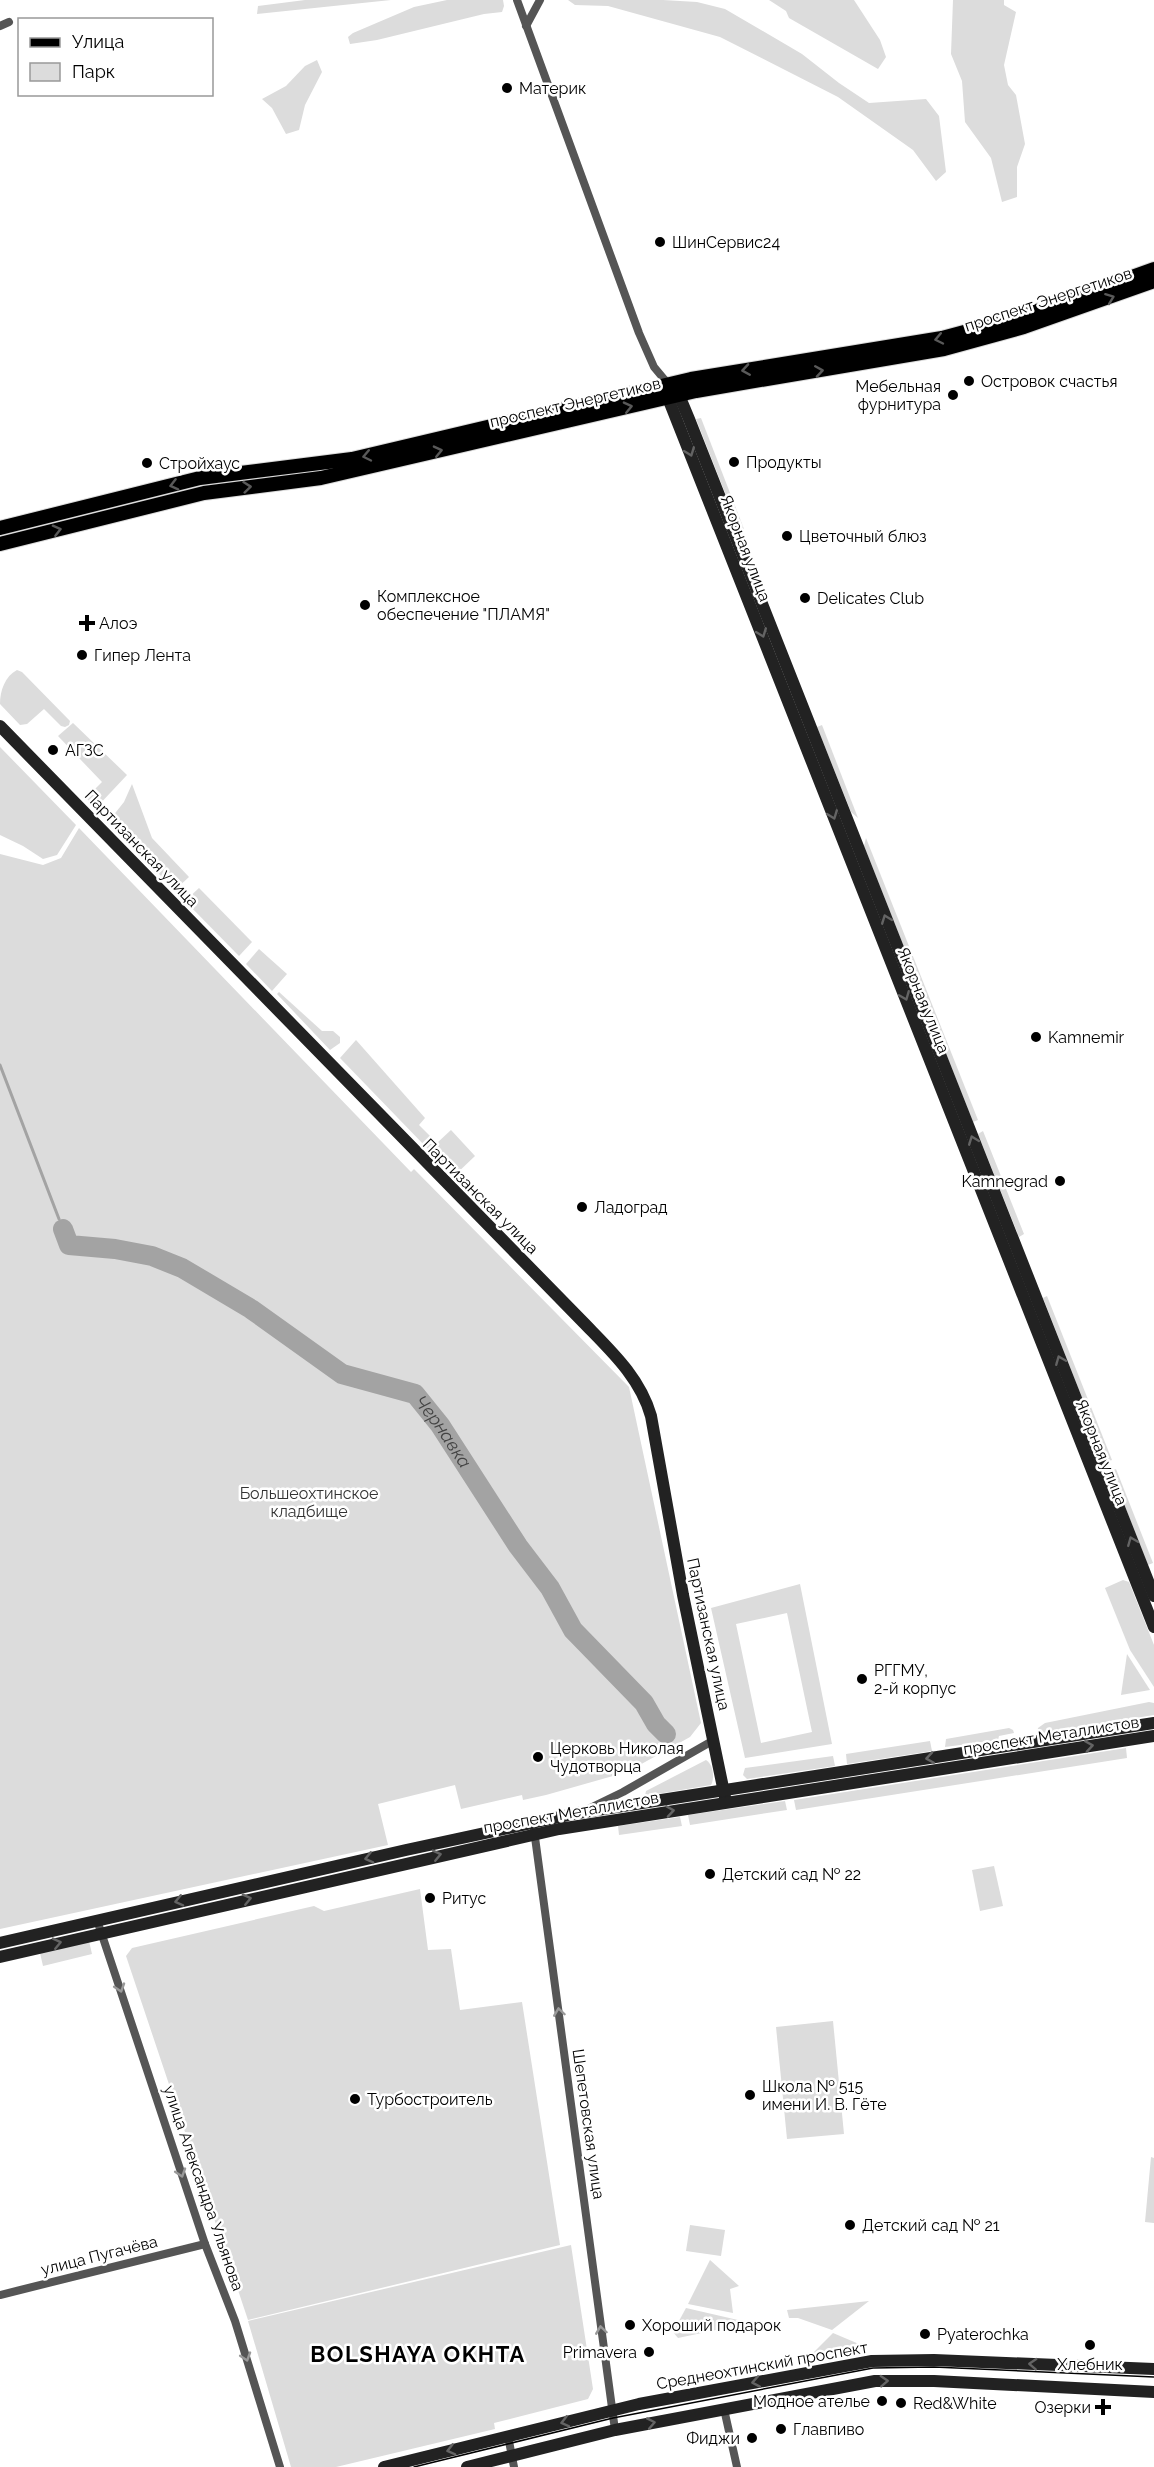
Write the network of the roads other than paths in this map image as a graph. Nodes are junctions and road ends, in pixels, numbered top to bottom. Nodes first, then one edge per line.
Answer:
1 (517, 0) edge
2 (540, 0) edge
3 (526, 26) junction
4 (1154, 269) edge
5 (1154, 281) edge
6 (672, 393) junction
7 (0, 528) edge
8 (0, 544) edge
9 (0, 726) edge
10 (1154, 1596) edge
11 (1154, 1627) edge
12 (1154, 1723) edge
13 (1154, 1736) edge
14 (714, 1740) junction
15 (725, 1796) junction
16 (578, 1813) junction
17 (534, 1828) junction
18 (97, 1920) junction
19 (101, 1932) junction
20 (0, 1943) edge
21 (0, 1957) edge
22 (205, 2244) junction
23 (0, 2295) edge
24 (1154, 2369) edge
25 (1154, 2392) edge
26 (724, 2409) junction
27 (612, 2411) junction
28 (615, 2430) junction
29 (508, 2436) junction
30 (513, 2461) edge
31 (280, 2467) edge
32 (386, 2467) edge
33 (467, 2467) edge
34 (737, 2467) edge

1 - 3 street, Якорная улица
2 - 3 street
3 - 6 street, Якорная улица
4 -> 6 main road, проспект Энергетиков
6 -> 5 main road, проспект Энергетиков
6 -> 7 main road, проспект Энергетиков
8 -> 6 main road, проспект Энергетиков
10 -> 6 street, Якорная улица
6 -> 11 street, Якорная улица
9 - 14 street, Партизанская улица
12 -> 15 street, проспект Металлистов
15 -> 13 street, проспект Металлистов
14 - 15 street, Партизанская улица
14 - 16 street
15 - 16 street, проспект Металлистов
17 -> 15 street, проспект Металлистов
16 - 17 street, проспект Металлистов
17 -> 18 street, проспект Металлистов
19 -> 17 street, проспект Металлистов
27 -> 17 street, Шепетовская улица
18 - 19 street, улица Александра Ульянова
18 - 20 street, проспект Металлистов
21 -> 19 street, проспект Металлистов
19 -> 22 street, улица Александра Ульянова
22 - 23 street, улица Пугачёва
22 -> 31 street, улица Александра Ульянова
24 -> 27 street, Среднеохтинский проспект
26 -> 25 street
28 -> 26 street
26 - 34 street
27 - 28 street, Шепетовская улица
27 -> 29 street, Среднеохтинский проспект
28 - 30 street
29 - 30 street
29 -> 32 street, Среднеохтинский проспект
30 - 33 street

